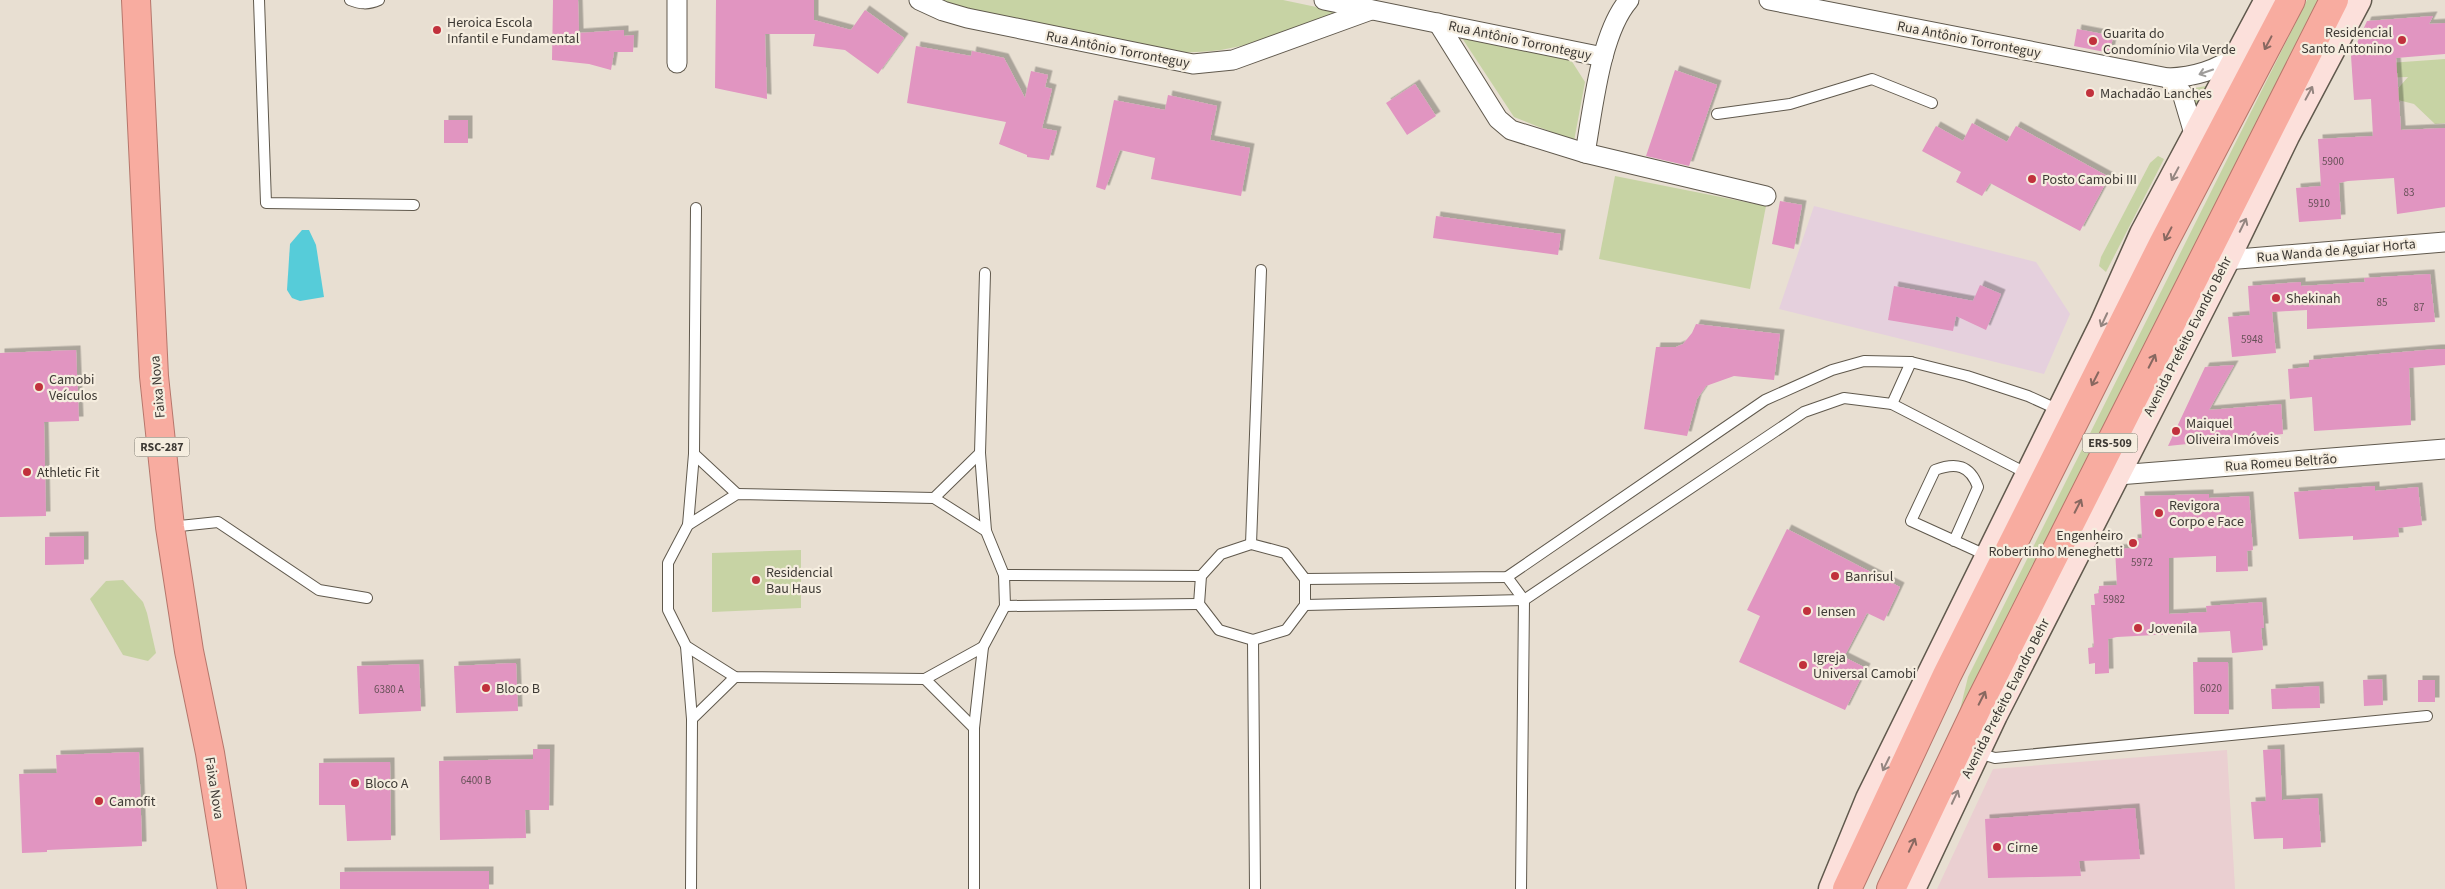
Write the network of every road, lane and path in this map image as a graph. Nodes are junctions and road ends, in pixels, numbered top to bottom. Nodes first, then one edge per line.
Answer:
1 (136, 0) edge
2 (259, 0) edge
3 (350, 0) edge
4 (379, 0) edge
5 (677, 0) edge
6 (920, 0) edge
7 (1324, 0) edge
8 (1628, 0) edge
9 (1769, 0) edge
10 (2268, 0) edge
11 (2291, 0) edge
12 (2334, 0) edge
13 (2358, 0) edge
14 (1371, 10) junction
15 (1438, 23) junction
16 (2240, 54) junction
17 (1603, 57) junction
18 (676, 63) dead end
19 (2168, 78) junction
20 (1932, 103) dead end
21 (1718, 114) dead end
22 (2195, 137) junction
23 (1585, 154) junction
24 (1766, 196) dead end
25 (414, 205) dead end
26 (696, 208) dead end
27 (2445, 242) edge
28 (2226, 260) junction
29 (1261, 270) dead end
30 (985, 273) dead end
31 (1911, 362) junction
32 (1892, 404) junction
33 (2060, 411) junction
34 (2445, 449) edge
35 (980, 453) junction
36 (694, 454) junction
37 (2028, 474) junction
38 (2118, 475) junction
39 (737, 494) junction
40 (934, 498) junction
41 (688, 525) junction
42 (170, 527) junction
43 (986, 531) junction
44 (1954, 541) junction
45 (1251, 544) junction
46 (2000, 550) junction
47 (1004, 575) junction
48 (1201, 576) junction
49 (1507, 576) junction
50 (1305, 579) junction
51 (367, 598) dead end
52 (1524, 600) junction
53 (1199, 604) junction
54 (1305, 605) junction
55 (1004, 606) junction
56 (1253, 640) junction
57 (686, 646) junction
58 (983, 647) junction
59 (735, 677) junction
60 (925, 679) junction
61 (2427, 716) dead end
62 (692, 719) junction
63 (974, 728) junction
64 (1977, 752) junction
65 (1869, 840) junction
66 (232, 889) edge
67 (691, 889) edge
68 (974, 889) edge
69 (1255, 889) edge
70 (1521, 889) edge
71 (1832, 889) edge
72 (1847, 889) edge
73 (1873, 889) edge
74 (1891, 889) edge
75 (1912, 889) edge

1 - 42 highway, Faixa Nova / RSC-287
2 - 25 lane
3 - 4 lane
5 - 18 street
6 - 14 street, Rua Antônio Torronteguy
7 - 14 street, Rua Antônio Torronteguy
8 - 17 street, Rua Antônio Torronteguy
9 - 19 street, Rua Antônio Torronteguy
10 - 16 main road, ERS-509
11 -> 46 highway, ERS-509
74 -> 12 highway, Avenida Prefeito Evandro Behr / ERS-509
28 -> 13 main road, Avenida Prefeito Evandro Behr / ERS-509
14 - 15 street, Rua Antônio Torronteguy
15 - 17 street, Rua Antônio Torronteguy
15 - 23 street, Rua Antônio Torronteguy
16 -> 19 street, Rua Antônio Torronteguy
16 - 22 main road, ERS-509
17 - 23 street, Rua Antônio Torronteguy
19 - 22 street
20 - 21 lane
22 -> 33 main road, ERS-509
23 - 24 street, Rua Antônio Torronteguy
26 - 36 lane
27 - 28 street, Rua Wanda de Aguiar Horta
28 - 38 main road, Avenida Prefeito Evandro Behr / ERS-509
29 - 45 lane
30 - 35 lane
31 - 32 lane
31 - 33 lane
31 - 49 lane
32 - 37 lane
32 - 52 lane
33 - 37 main road, ERS-509
33 - 46 highway, ERS-509
34 - 38 street, Rua Romeu Beltrão
35 - 40 lane
35 - 43 lane
36 - 39 lane
36 - 41 lane
37 - 46 main road, ERS-509
38 - 64 main road, Avenida Prefeito Evandro Behr / ERS-509
39 - 40 lane
39 - 41 lane
40 - 43 lane
41 - 57 lane
42 - 51 lane
42 - 66 highway, Faixa Nova / RSC-287
43 - 47 lane
44 - 44 lane
44 - 46 lane
45 - 48 lane
45 - 50 lane
46 - 65 highway, ERS-509
46 -> 71 main road, ERS-509
47 - 48 lane
47 - 55 lane
48 - 53 lane
49 - 50 lane
49 - 52 lane
50 - 54 lane
52 - 54 lane
52 - 70 lane
53 - 55 lane
53 - 56 lane
54 - 56 lane
55 - 58 lane
56 - 69 lane
57 - 59 lane
57 - 62 lane
58 - 60 lane
58 - 63 lane
59 - 60 lane
59 - 62 lane
60 - 63 lane
61 - 64 lane
62 - 67 lane
63 - 68 lane
75 -> 64 main road, Avenida Prefeito Evandro Behr / ERS-509
65 - 72 highway, ERS-509
65 - 73 highway, ERS-509

